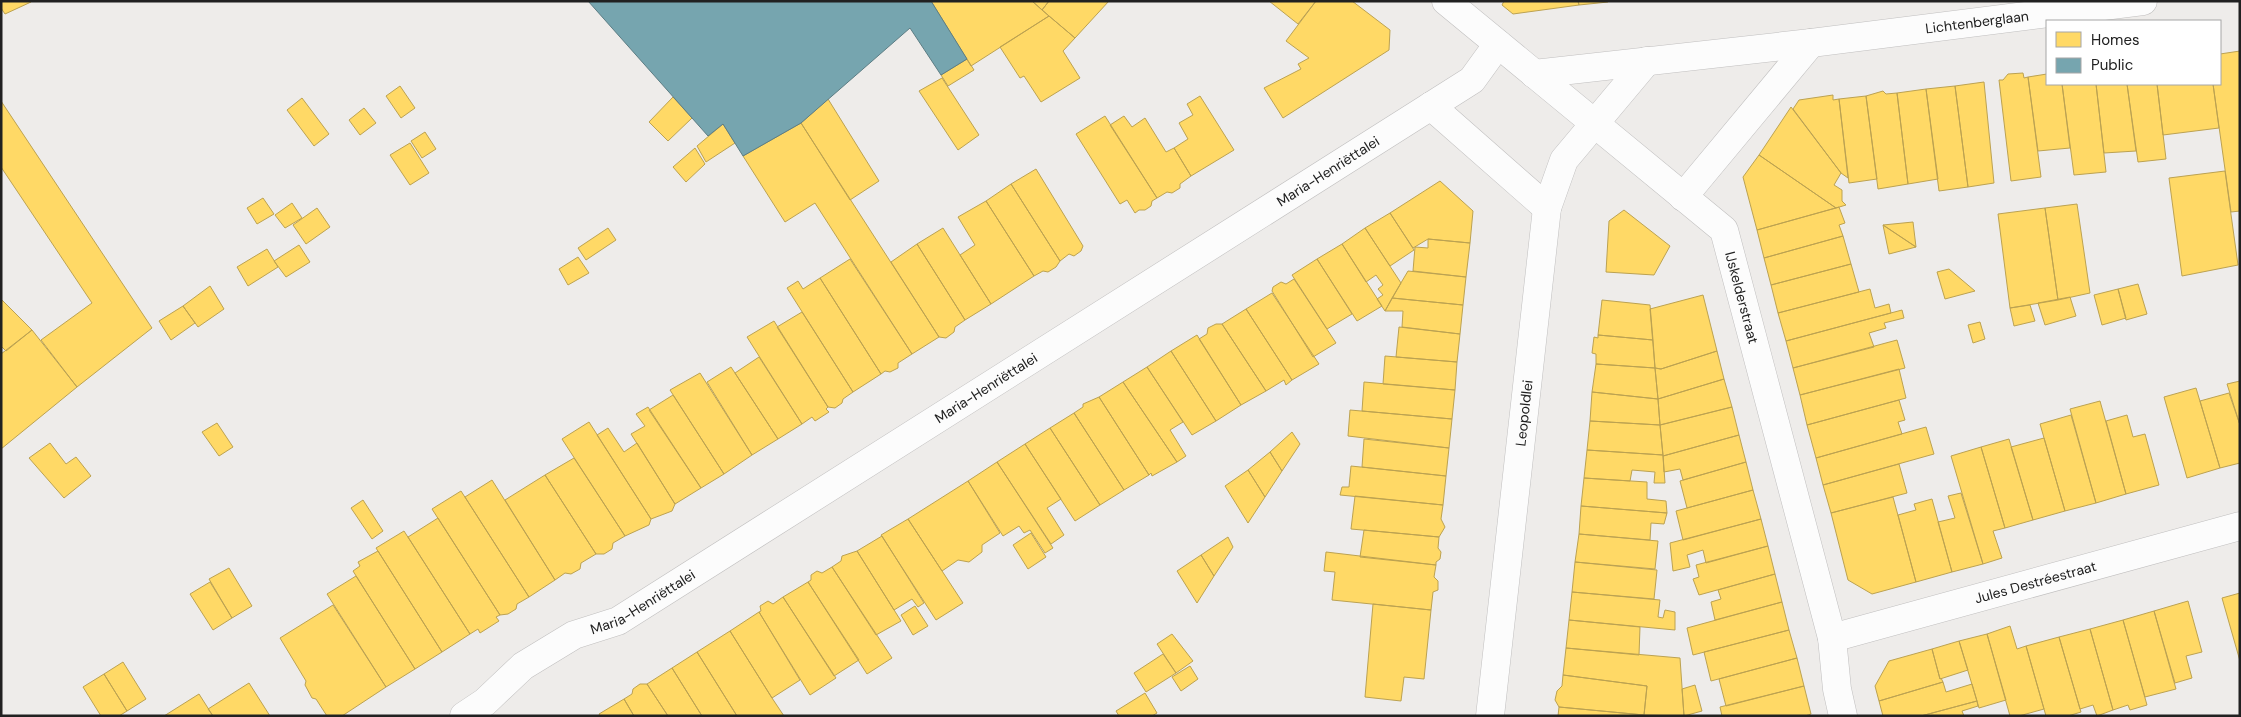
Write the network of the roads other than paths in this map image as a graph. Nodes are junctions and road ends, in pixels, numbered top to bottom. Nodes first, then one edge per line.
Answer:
1 (1446, 1) edge
2 (2143, 1) edge
3 (1811, 43) junction
4 (1498, 44) junction
5 (1647, 61) junction
6 (1534, 74) junction
7 (1431, 106) junction
8 (1594, 123) junction
9 (1683, 197) junction
10 (1547, 208) junction
11 (2240, 526) edge
12 (1832, 638) junction
13 (464, 716) edge
14 (1490, 716) edge
15 (1843, 716) edge

1 - 4 street, IJskelderstraat
2 - 3 street, Lichtenberglaan
3 - 5 street, Lichtenberglaan
3 - 9 street
4 - 6 street, IJskelderstraat
4 - 7 street, Maria-Henriëttalei
5 - 6 street, Lichtenberglaan
5 - 8 street
6 - 8 street, IJskelderstraat
7 - 10 street
7 - 13 street, Maria-Henriëttalei
8 - 9 street, IJskelderstraat
8 - 10 street, Leopoldlei
9 - 12 street, IJskelderstraat
10 - 14 street, Leopoldlei
11 - 12 street, Jules Destréestraat
12 - 15 street, IJskelderstraat

